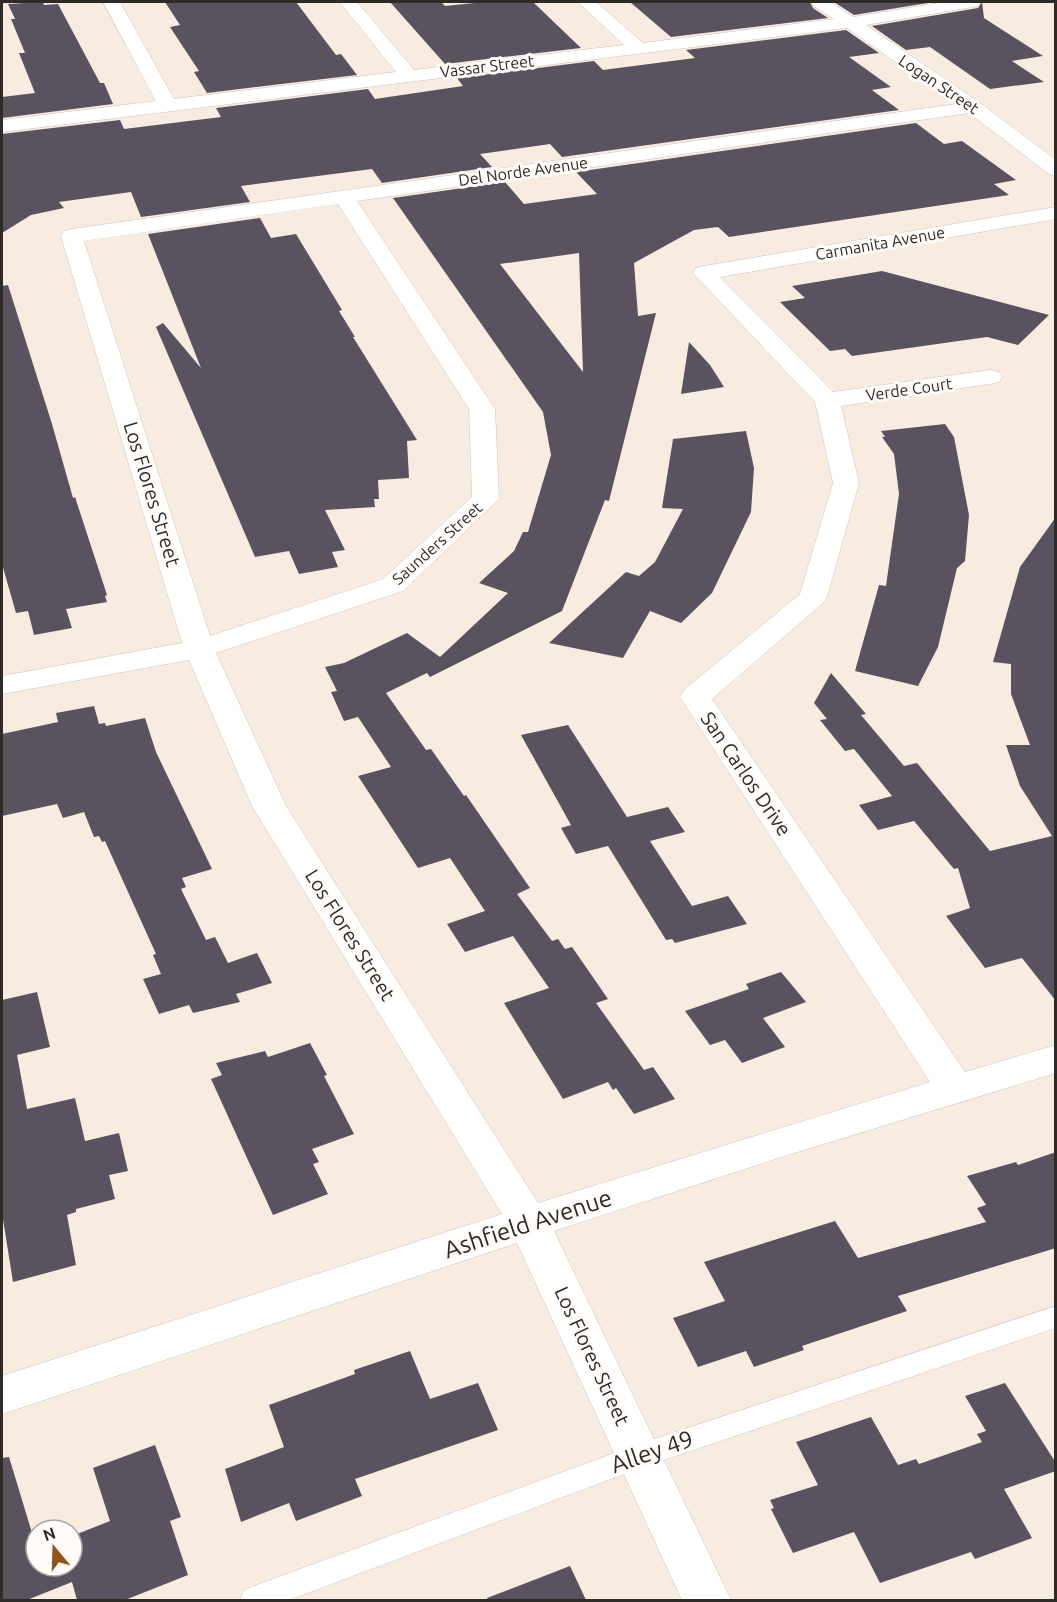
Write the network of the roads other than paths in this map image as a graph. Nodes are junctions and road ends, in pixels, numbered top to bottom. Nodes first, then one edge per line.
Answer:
1 (112, 2) edge
2 (348, 2) edge
3 (586, 2) edge
4 (820, 2) edge
5 (972, 2) edge
6 (848, 22) junction
7 (637, 47) junction
8 (409, 76) junction
9 (168, 106) junction
10 (974, 107) junction
11 (2, 126) edge
12 (1056, 170) edge
13 (345, 197) junction
14 (1056, 213) edge
15 (72, 236) joint
16 (990, 377) dead end
17 (827, 400) junction
18 (199, 649) junction
19 (2, 685) edge
20 (1056, 1059) edge
21 (955, 1088) junction
22 (529, 1223) junction
23 (1056, 1317) edge
24 (2, 1395) edge
25 (639, 1456) junction
26 (254, 1600) edge
27 (707, 1600) edge

1 - 9 street
2 - 8 street
3 - 7 street
4 - 6 street, Logan Street
5 - 6 street, Vassar Street
6 - 7 street, Vassar Street
6 - 10 street, Logan Street
7 - 8 street, Vassar Street
8 - 9 street, Vassar Street
9 - 11 street, Vassar Street
10 - 12 street, Logan Street
10 - 13 street, Del Norde Avenue
13 - 15 street, Del Norde Avenue
13 - 18 street, Saunders Street
14 - 17 street, Carmanita Avenue
15 - 18 street, Los Flores Street
16 - 17 street, Verde Court
17 - 21 street, San Carlos Drive
18 - 19 street
18 - 22 street, Los Flores Street
20 - 21 street, Ashfield Avenue
21 - 22 street, Ashfield Avenue
22 - 24 street, Ashfield Avenue
22 - 25 street, Los Flores Street
23 - 25 lane, Alley 49
25 - 26 lane, Alley 49
25 - 27 street, Los Flores Street

